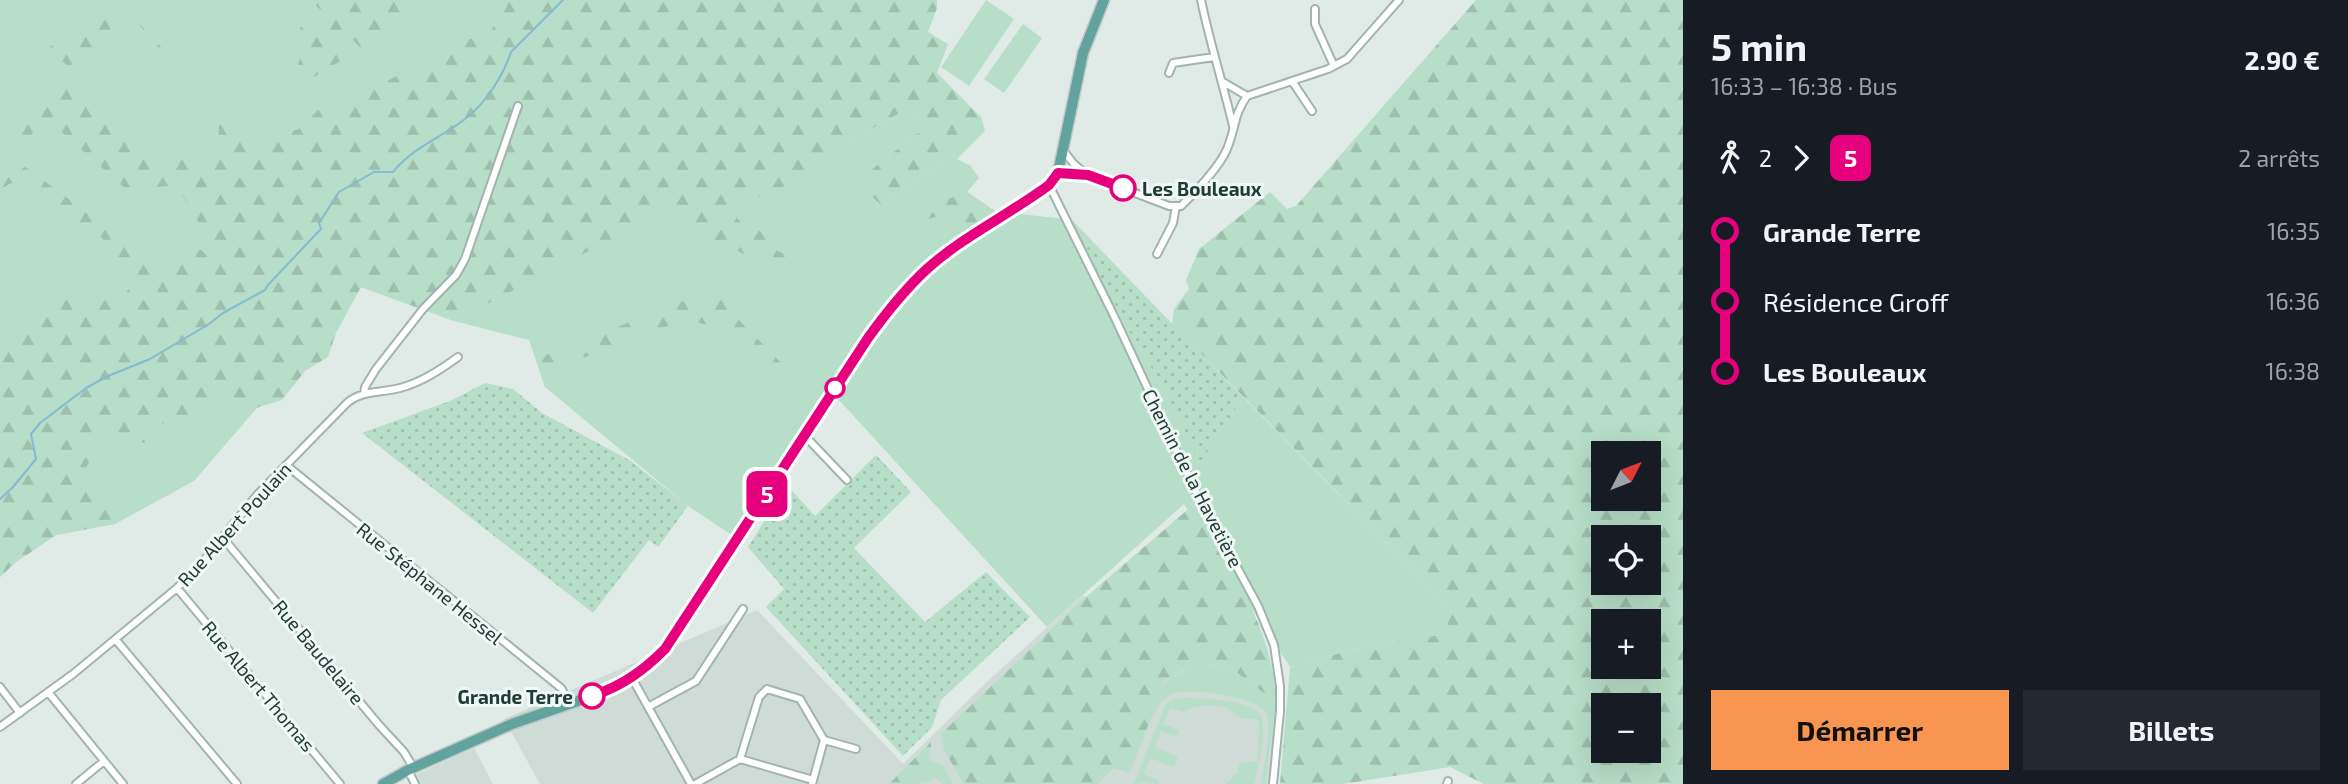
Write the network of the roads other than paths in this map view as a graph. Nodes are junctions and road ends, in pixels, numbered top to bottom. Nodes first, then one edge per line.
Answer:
1 (1104, 0) edge
2 (1201, 0) edge
3 (1399, 0) edge
4 (1315, 9) dead end
5 (1214, 57) junction
6 (1334, 66) junction
7 (1169, 73) dead end
8 (1292, 81) junction
9 (1223, 82) junction
10 (1247, 96) junction
11 (518, 106) dead end
12 (1312, 111) dead end
13 (1233, 128) junction
14 (1063, 150) junction
15 (1058, 173) junction
16 (1088, 175) junction
17 (1049, 185) junction
18 (1176, 206) junction
19 (1157, 254) dead end
20 (458, 357) dead end
21 (364, 394) junction
22 (805, 436) junction
23 (286, 465) junction
24 (847, 480) dead end
25 (223, 538) junction
26 (177, 588) junction
27 (743, 609) dead end
28 (116, 640) junction
29 (632, 678) junction
30 (0, 687) edge
31 (48, 692) junction
32 (570, 703) junction
33 (648, 707) junction
34 (19, 713) junction
35 (0, 727) edge
36 (824, 740) junction
37 (856, 749) dead end
38 (740, 759) junction
39 (104, 761) junction
40 (411, 769) junction
41 (118, 782) edge
42 (813, 782) edge
43 (76, 784) edge
44 (237, 784) edge
45 (340, 784) edge
46 (383, 784) edge
47 (415, 784) edge
48 (693, 784) edge
49 (1273, 784) edge

1 - 14 main road
2 - 5 street
3 - 6 street
4 - 6 street
5 - 7 street
5 - 9 street
6 - 8 street
8 - 10 street
8 - 12 street
9 - 10 street
9 - 13 street
10 - 13 street
11 - 21 street
13 - 18 street
14 - 15 main road
14 - 16 street
15 - 16 street
15 - 17 main road
16 - 18 street
17 - 22 main road
17 - 49 street, Chemin de la Havetière
18 - 19 street
20 - 21 street
21 - 23 street, Rue Albert Poulain
22 - 24 street
22 - 29 main road
23 - 25 street, Rue Albert Poulain
23 - 32 street, Rue Stéphane Hessel
25 - 26 street, Rue Albert Poulain
25 - 40 street, Rue Baudelaire
26 - 28 street, Rue Albert Poulain
26 - 45 street, Rue Albert Thomas
27 - 33 street
28 - 31 street, Rue Albert Poulain
28 - 44 street
29 - 32 main road
29 - 33 street
30 - 34 street
31 - 34 street, Rue Albert Poulain
31 - 39 street
32 - 40 main road
33 - 48 street
34 - 35 street, Rue Albert Poulain
36 - 37 street
36 - 38 street
36 - 42 street
38 - 42 street
38 - 48 street
39 - 41 street
39 - 43 street
40 - 46 main road
40 - 47 street, Rue Baudelaire

